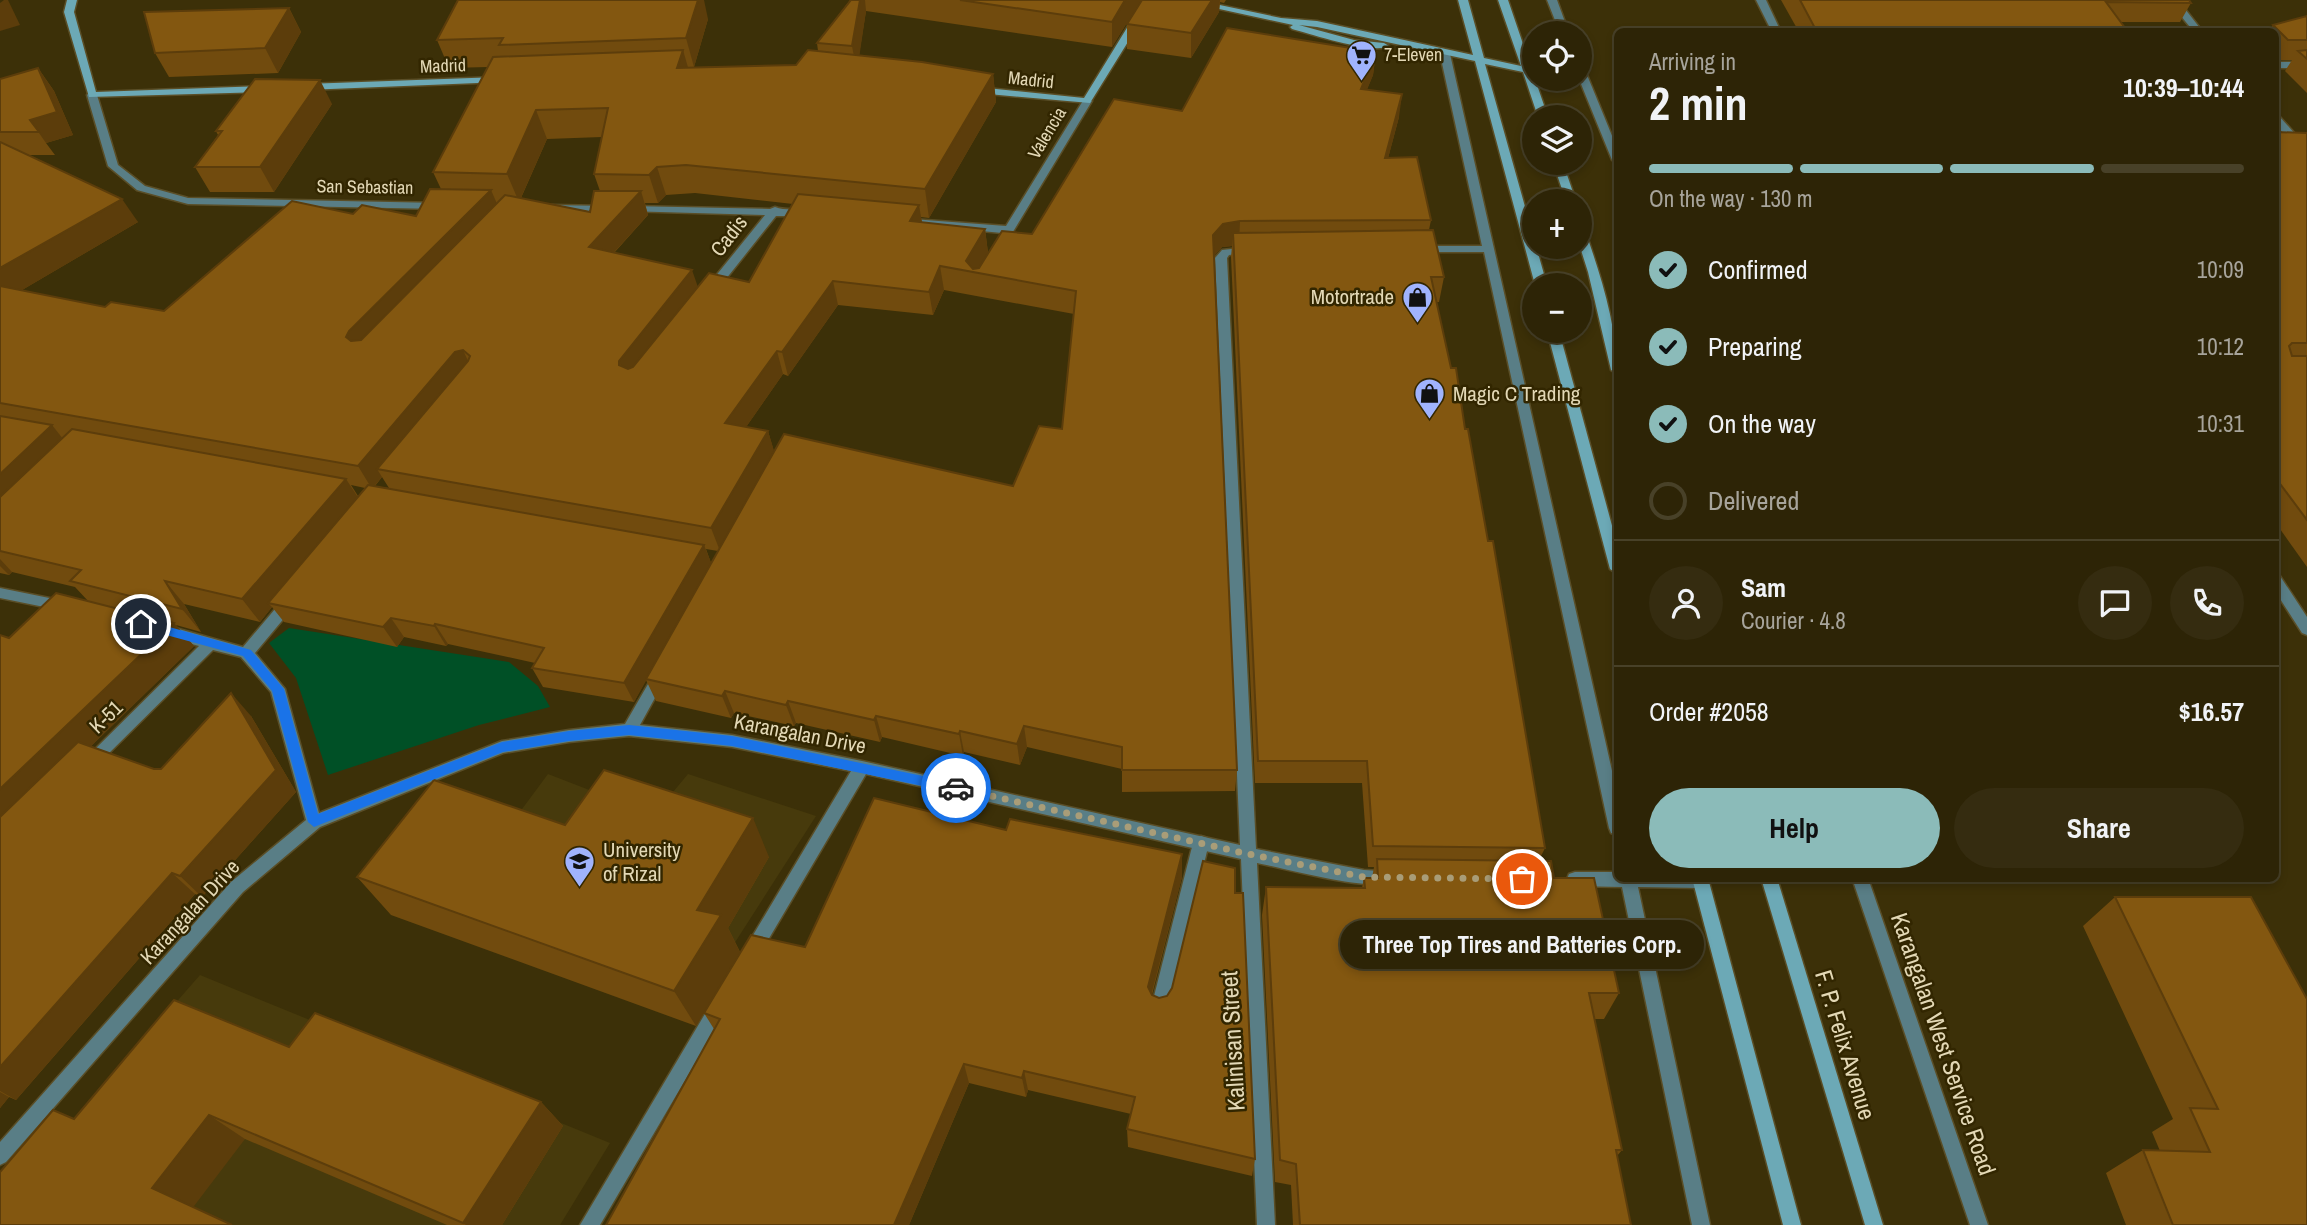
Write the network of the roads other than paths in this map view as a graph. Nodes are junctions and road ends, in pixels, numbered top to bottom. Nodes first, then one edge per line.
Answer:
1 (72, 0) edge
2 (1149, 0) edge
3 (1183, 0) edge
4 (1464, 0) edge
5 (1503, 0) edge
6 (1552, 0) edge
7 (1760, 0) edge
8 (2173, 0) edge
9 (1560, 21) edge
10 (1775, 28) edge
11 (2196, 28) edge
12 (1445, 54) junction
13 (1522, 56) edge
14 (1480, 61) junction
15 (2279, 65) edge
16 (2307, 65) edge
17 (1522, 70) edge
18 (510, 80) edge
19 (301, 87) edge
20 (273, 88) edge
21 (962, 88) edge
22 (1589, 91) edge
23 (92, 95) junction
24 (1087, 101) junction
25 (2279, 122) edge
26 (2284, 149) edge
27 (2306, 150) edge
28 (1614, 153) edge
29 (447, 207) edge
30 (544, 208) edge
31 (775, 210) junction
32 (816, 214) edge
33 (898, 220) edge
34 (1008, 230) junction
35 (1405, 249) edge
36 (1488, 249) junction
37 (1267, 250) edge
38 (996, 252) edge
39 (1590, 259) edge
40 (1538, 273) edge
41 (705, 298) edge
42 (1556, 343) edge
43 (1614, 355) edge
44 (1614, 558) edge
45 (2279, 586) edge
46 (299, 590) edge
47 (0, 593) edge
48 (79, 609) edge
49 (158, 629) edge
50 (2307, 629) edge
51 (210, 644) junction
52 (246, 653) junction
53 (668, 662) edge
54 (629, 730) junction
55 (862, 766) junction
56 (75, 777) edge
57 (1614, 815) edge
58 (314, 822) junction
59 (1201, 843) junction
60 (1248, 854) junction
61 (1405, 878) edge
62 (1559, 879) edge
63 (1614, 879) edge
64 (1629, 882) edge
65 (1702, 882) edge
66 (1770, 882) edge
67 (1861, 882) edge
68 (743, 966) edge
69 (729, 990) edge
70 (1160, 1008) edge
71 (0, 1156) edge
72 (589, 1225) edge
73 (1266, 1225) edge
74 (1701, 1225) edge
75 (1792, 1225) edge
76 (1874, 1225) edge
77 (1979, 1225) edge

1 - 23 main road, San Sebastian
2 - 24 main road, Valencia
3 - 12 main road
4 - 14 main road
5 - 13 main road
6 - 9 street
7 - 10 street
8 - 11 street
12 - 14 main road
12 - 36 street
14 - 17 main road
14 - 40 main road
15 - 16 street
18 - 19 main road, Madrid
20 - 23 main road
21 - 24 main road, Madrid
22 - 28 street
23 - 29 street, San Sebastian
24 - 34 street, Valencia
25 - 27 street
26 - 27 street
30 - 31 street
31 - 32 street
31 - 41 street, Cadis
33 - 34 street
34 - 38 street, Valencia
35 - 36 street
36 - 57 street
37 - 60 street, Kalinisan Street
39 - 43 main road
42 - 44 main road
45 - 50 street
46 - 52 street
47 - 48 street
49 - 51 street
51 - 52 street
51 - 56 street, K-51
52 - 58 street
53 - 54 street
54 - 55 street, Karangalan Drive
54 - 58 street, Karangalan Drive
55 - 59 street, Karangalan Drive
55 - 68 street
58 - 71 street, Karangalan Drive
59 - 60 street, Karangalan Drive
59 - 70 street
60 - 61 street, Karangalan Drive
60 - 73 street, Kalinisan Street
62 - 63 street
64 - 74 street
65 - 75 main road
66 - 76 main road, F. P. Felix Avenue
67 - 77 street, Karangalan West Service Road
69 - 72 street

